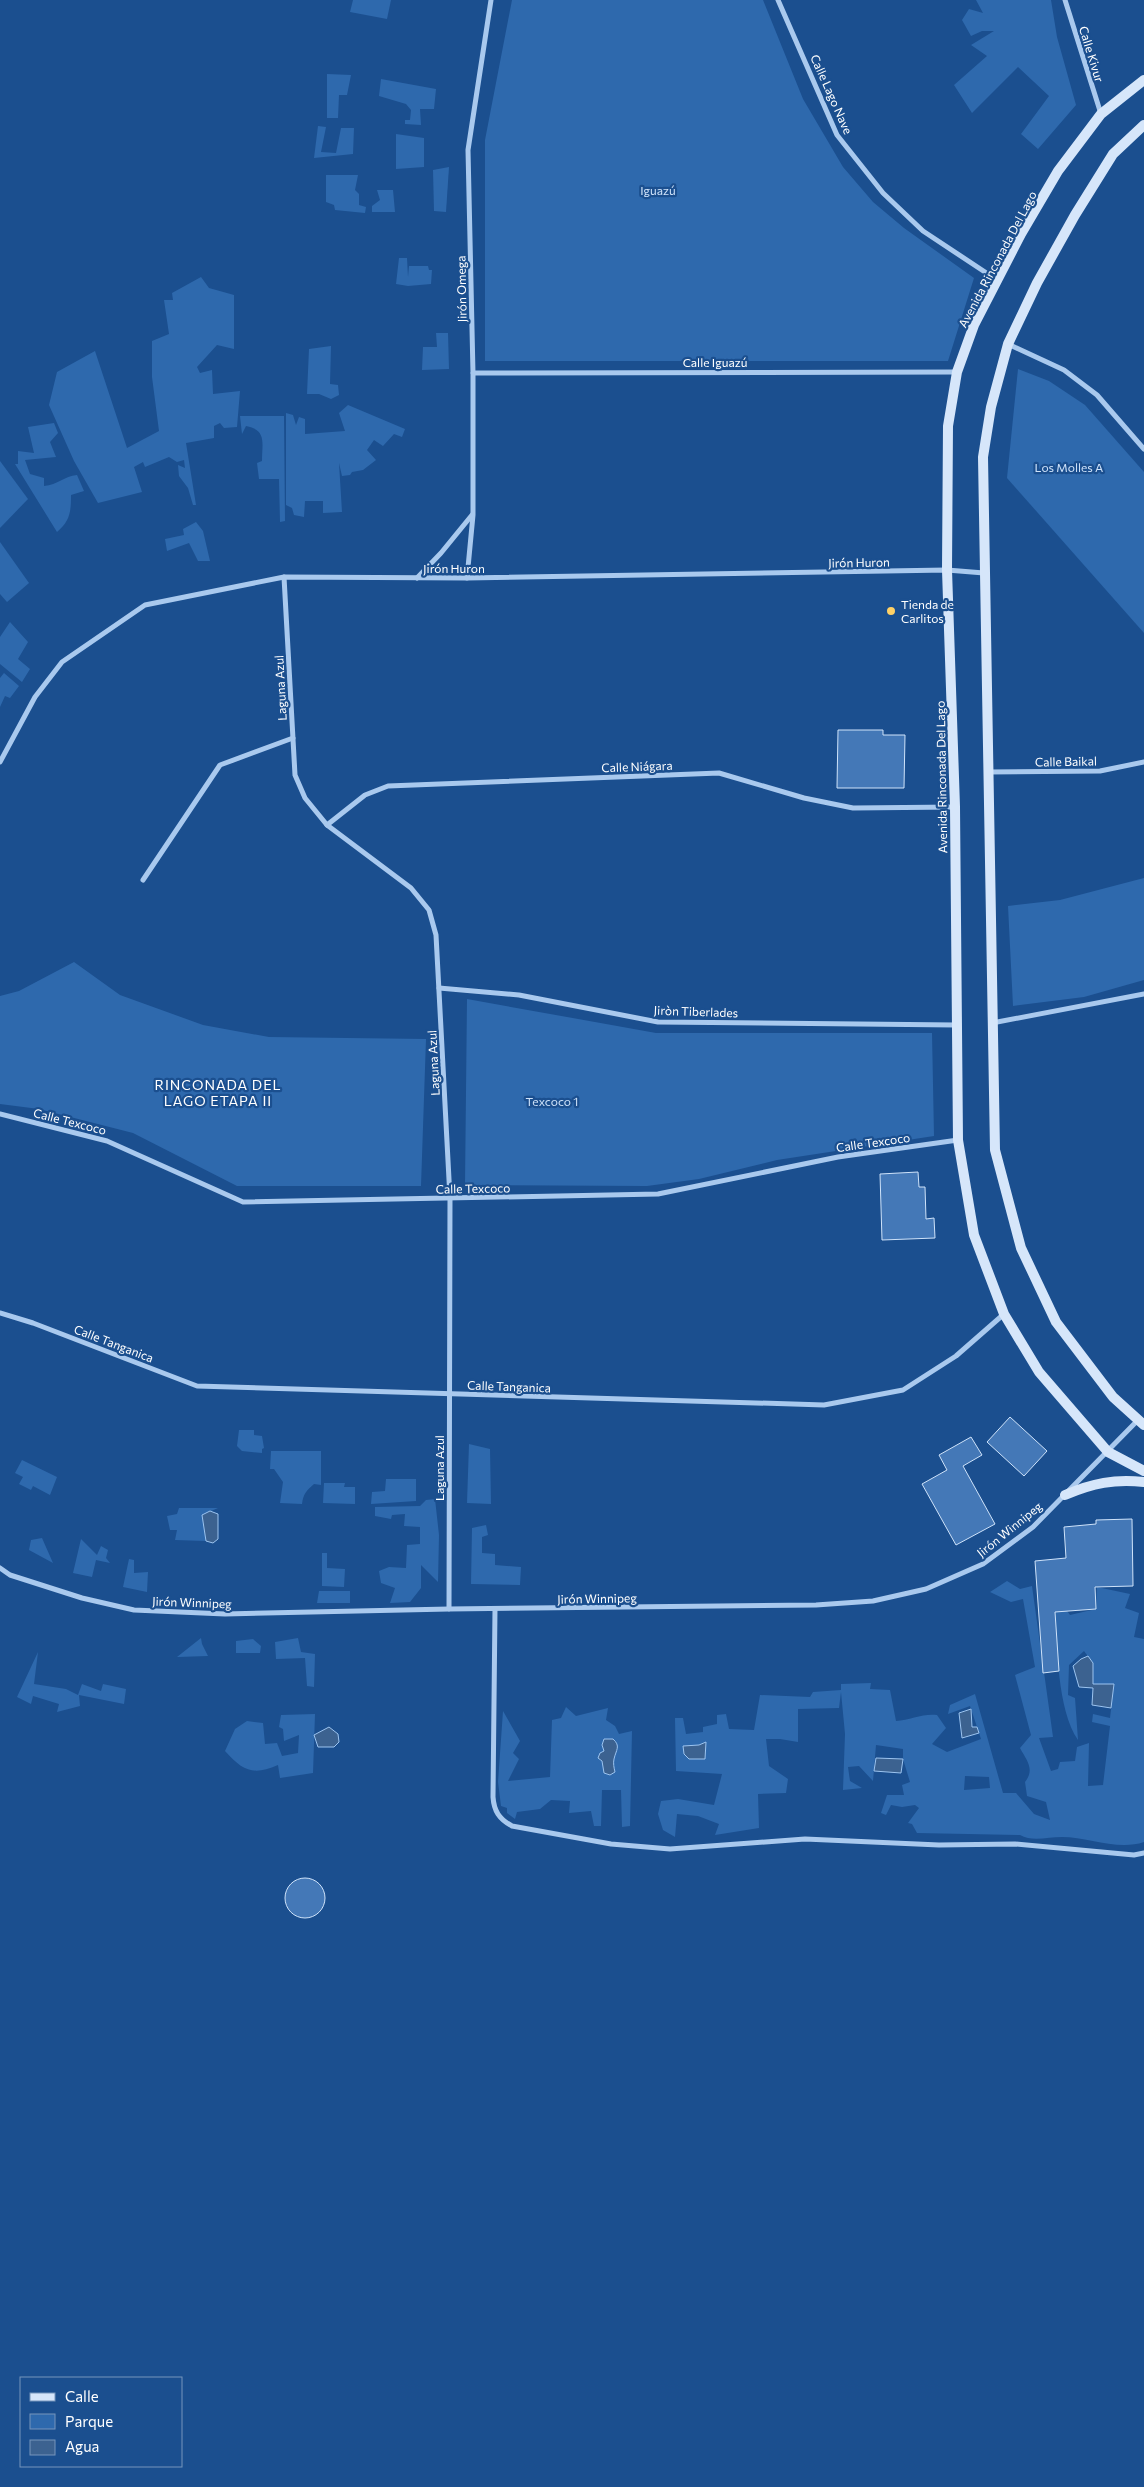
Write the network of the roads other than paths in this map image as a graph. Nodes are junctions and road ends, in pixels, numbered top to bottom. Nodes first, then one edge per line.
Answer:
1 (491, 0) edge
2 (778, 0) edge
3 (1065, 0) edge
4 (1144, 80) edge
5 (1101, 114) junction
6 (1144, 125) edge
7 (997, 280) junction
8 (1008, 344) junction
9 (957, 372) junction
10 (473, 373) junction
11 (1144, 449) edge
12 (473, 515) junction
13 (947, 570) junction
14 (984, 573) junction
15 (284, 577) junction
16 (417, 578) junction
17 (467, 578) junction
18 (293, 738) junction
19 (0, 762) edge
20 (1144, 762) edge
21 (987, 772) junction
22 (955, 807) junction
23 (327, 825) junction
24 (143, 880) dead end
25 (439, 988) junction
26 (1144, 994) edge
27 (991, 1024) junction
28 (956, 1025) junction
29 (0, 1114) edge
30 (958, 1140) junction
31 (450, 1198) junction
32 (0, 1313) edge
33 (1004, 1314) junction
34 (449, 1395) junction
35 (1141, 1423) edge
36 (1108, 1452) junction
37 (1144, 1470) edge
38 (1144, 1482) edge
39 (1065, 1494) junction
40 (0, 1568) edge
41 (450, 1609) junction
42 (495, 1609) junction
43 (1144, 1853) edge

1 - 10 street, Jirón Omega
2 - 7 street, Calle Lago Nave
3 - 5 street, Calle Kivur
4 - 5 street, Avenida Rinconada Del Lago
5 - 7 street, Avenida Rinconada Del Lago
6 - 8 street
7 - 9 street, Avenida Rinconada Del Lago
8 - 11 street
8 - 14 street
9 - 10 street, Calle Iguazú
9 - 13 street, Avenida Rinconada Del Lago
10 - 12 street, Jirón Omega
12 - 16 street
12 - 17 street, Jirón Omega
13 - 14 street, Jirón Huron
13 - 17 street, Jirón Huron
13 - 22 street, Avenida Rinconada Del Lago
14 - 21 street
15 - 16 street, Jirón Huron
15 - 18 street, Laguna Azul
15 - 19 street, Jirón Huron
16 - 17 street, Jirón Huron
18 - 23 street, Laguna Azul
18 - 24 street
20 - 21 street, Calle Baikal
21 - 27 street
22 - 23 street, Calle Niágara
22 - 28 street, Avenida Rinconada Del Lago
23 - 25 street, Laguna Azul
25 - 28 street, Jiròn Tiberlades
25 - 31 street, Laguna Azul
26 - 27 street
27 - 35 street
28 - 30 street, Avenida Rinconada Del Lago
29 - 31 street, Calle Texcoco
30 - 31 street, Calle Texcoco
30 - 33 street, Avenida Rinconada Del Lago
31 - 34 street, Laguna Azul
32 - 34 street, Calle Tanganica
33 - 34 street, Calle Tanganica
33 - 36 street, Avenida Rinconada Del Lago
34 - 41 street, Laguna Azul
35 - 36 street, Jirón Winnipeg
36 - 37 street, Avenida Rinconada Del Lago
36 - 39 street, Jirón Winnipeg
38 - 39 street
39 - 42 street, Jirón Winnipeg
40 - 41 street, Jirón Winnipeg
41 - 42 street, Jirón Winnipeg
42 - 43 street

